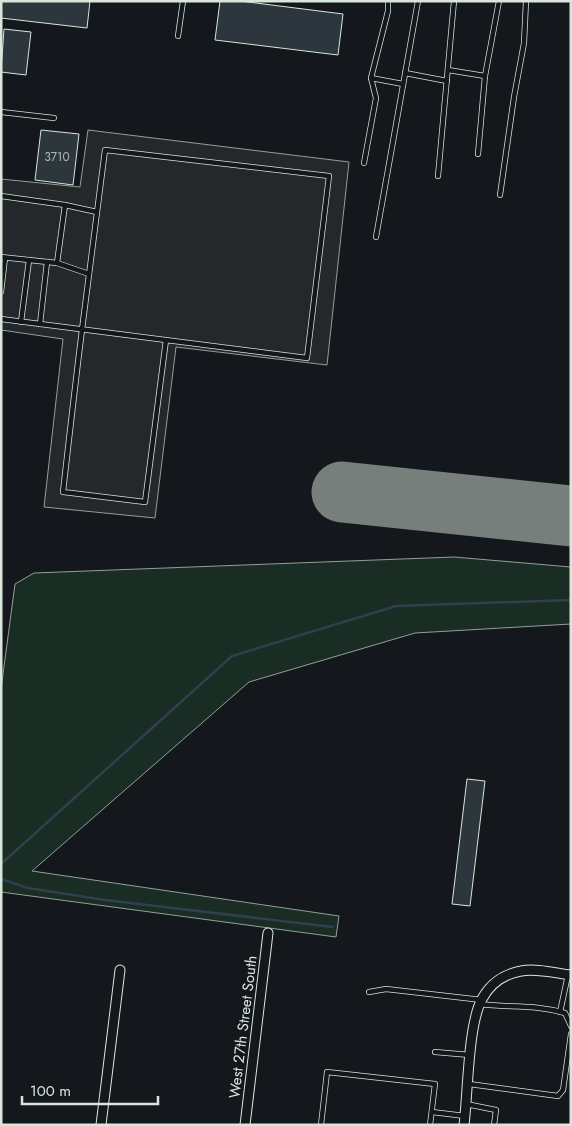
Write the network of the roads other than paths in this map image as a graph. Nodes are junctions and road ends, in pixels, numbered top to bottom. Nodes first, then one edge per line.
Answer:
1 (182, 1) edge
2 (388, 1) edge
3 (418, 1) edge
4 (454, 1) edge
5 (498, 1) edge
6 (526, 1) edge
7 (178, 36) dead end
8 (448, 70) junction
9 (405, 73) junction
10 (485, 76) junction
11 (371, 78) junction
12 (446, 81) junction
13 (403, 84) junction
14 (1, 112) edge
15 (54, 118) dead end
16 (478, 154) dead end
17 (364, 163) dead end
18 (438, 176) dead end
19 (500, 195) dead end
20 (1, 196) edge
21 (65, 205) junction
22 (97, 212) junction
23 (376, 237) dead end
24 (3, 258) edge
25 (29, 260) junction
26 (47, 262) junction
27 (57, 264) junction
28 (89, 274) junction
29 (1, 292) edge
30 (1, 319) edge
31 (21, 322) junction
32 (40, 324) junction
33 (82, 330) junction
34 (166, 340) junction
35 (268, 933) dead end
36 (120, 970) dead end
37 (569, 975) edge
38 (369, 992) dead end
39 (481, 1002) junction
40 (560, 1012) junction
41 (571, 1026) edge
42 (571, 1034) edge
43 (435, 1052) dead end
44 (471, 1055) junction
45 (469, 1084) junction
46 (466, 1104) junction
47 (432, 1112) junction
48 (464, 1120) edge
49 (101, 1125) edge
50 (245, 1125) edge
51 (320, 1125) edge
52 (430, 1125) edge
53 (494, 1125) edge

1 - 7 lane
2 - 11 lane
3 - 9 lane
4 - 8 lane
5 - 10 lane
6 - 19 lane
8 - 10 lane
8 - 12 lane
9 - 12 lane
9 - 13 lane
10 - 16 lane
11 - 13 lane
11 - 17 lane
12 - 18 lane
13 - 23 lane
14 - 15 lane
20 - 21 lane
21 - 22 lane
21 - 27 lane
22 - 28 lane
22 - 34 lane
24 - 25 lane
24 - 29 lane
25 - 26 lane
25 - 31 lane
26 - 27 lane
26 - 32 lane
27 - 28 lane
28 - 33 lane
30 - 31 lane
31 - 32 lane
32 - 33 lane
33 - 34 lane
33 - 34 lane
35 - 50 street, West 27th Street South
36 - 49 street
37 - 39 street
37 - 40 lane
38 - 39 lane
39 - 40 lane
39 - 44 street
40 - 41 lane
42 - 45 lane
43 - 44 lane
44 - 45 street
45 - 46 street
46 - 48 street
46 - 53 lane
47 - 48 lane
47 - 51 lane
47 - 52 lane

